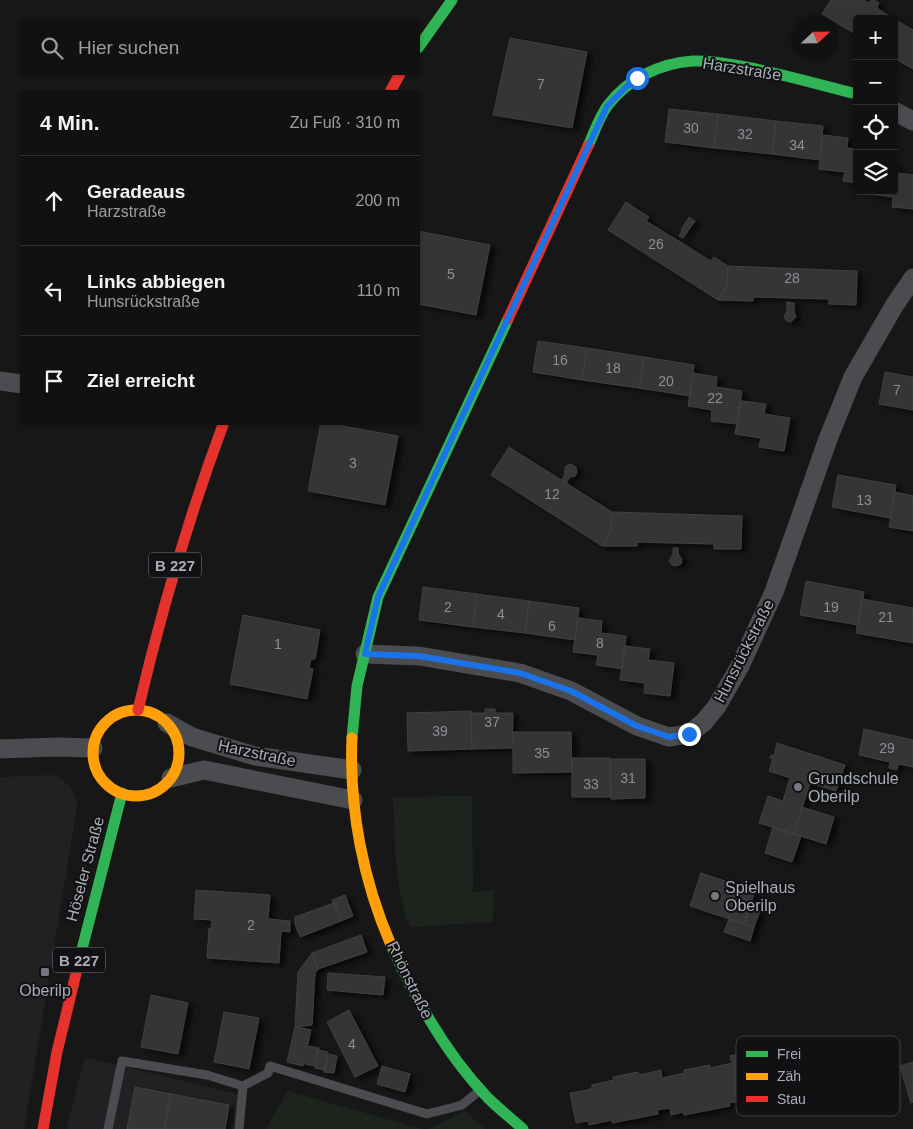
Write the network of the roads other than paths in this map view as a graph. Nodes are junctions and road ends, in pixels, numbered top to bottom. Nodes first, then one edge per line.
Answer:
1 (452, 0) edge
2 (420, 45) edge
3 (399, 75) edge
4 (391, 90) edge
5 (853, 93) edge
6 (898, 113) edge
7 (913, 120) edge
8 (913, 278) edge
9 (0, 381) edge
10 (20, 384) edge
11 (223, 425) edge
12 (365, 654) junction
13 (138, 710) junction
14 (167, 723) junction
15 (93, 748) junction
16 (0, 750) edge
17 (171, 778) junction
18 (352, 785) junction
19 (122, 794) junction
20 (243, 1086) junction
21 (481, 1090) junction
22 (43, 1129) edge
23 (108, 1129) edge
24 (238, 1129) edge
25 (523, 1129) edge

1 - 2 street
3 - 4 street
5 - 12 street, Harzstraße
6 - 7 street
8 - 12 street, Hunsrückstraße
9 - 10 street
11 - 13 street, B 227
12 - 18 street, Harzstraße
13 - 14 street
13 - 15 street
14 - 17 street
14 - 18 street, Harzstraße
15 - 16 street
15 - 19 street
17 - 18 street
17 - 19 street
18 - 21 street, Rhönstraße
19 - 22 street, Höseler Straße / B 227
20 - 21 lane
20 - 23 lane
20 - 24 lane
21 - 25 street, Rhönstraße

